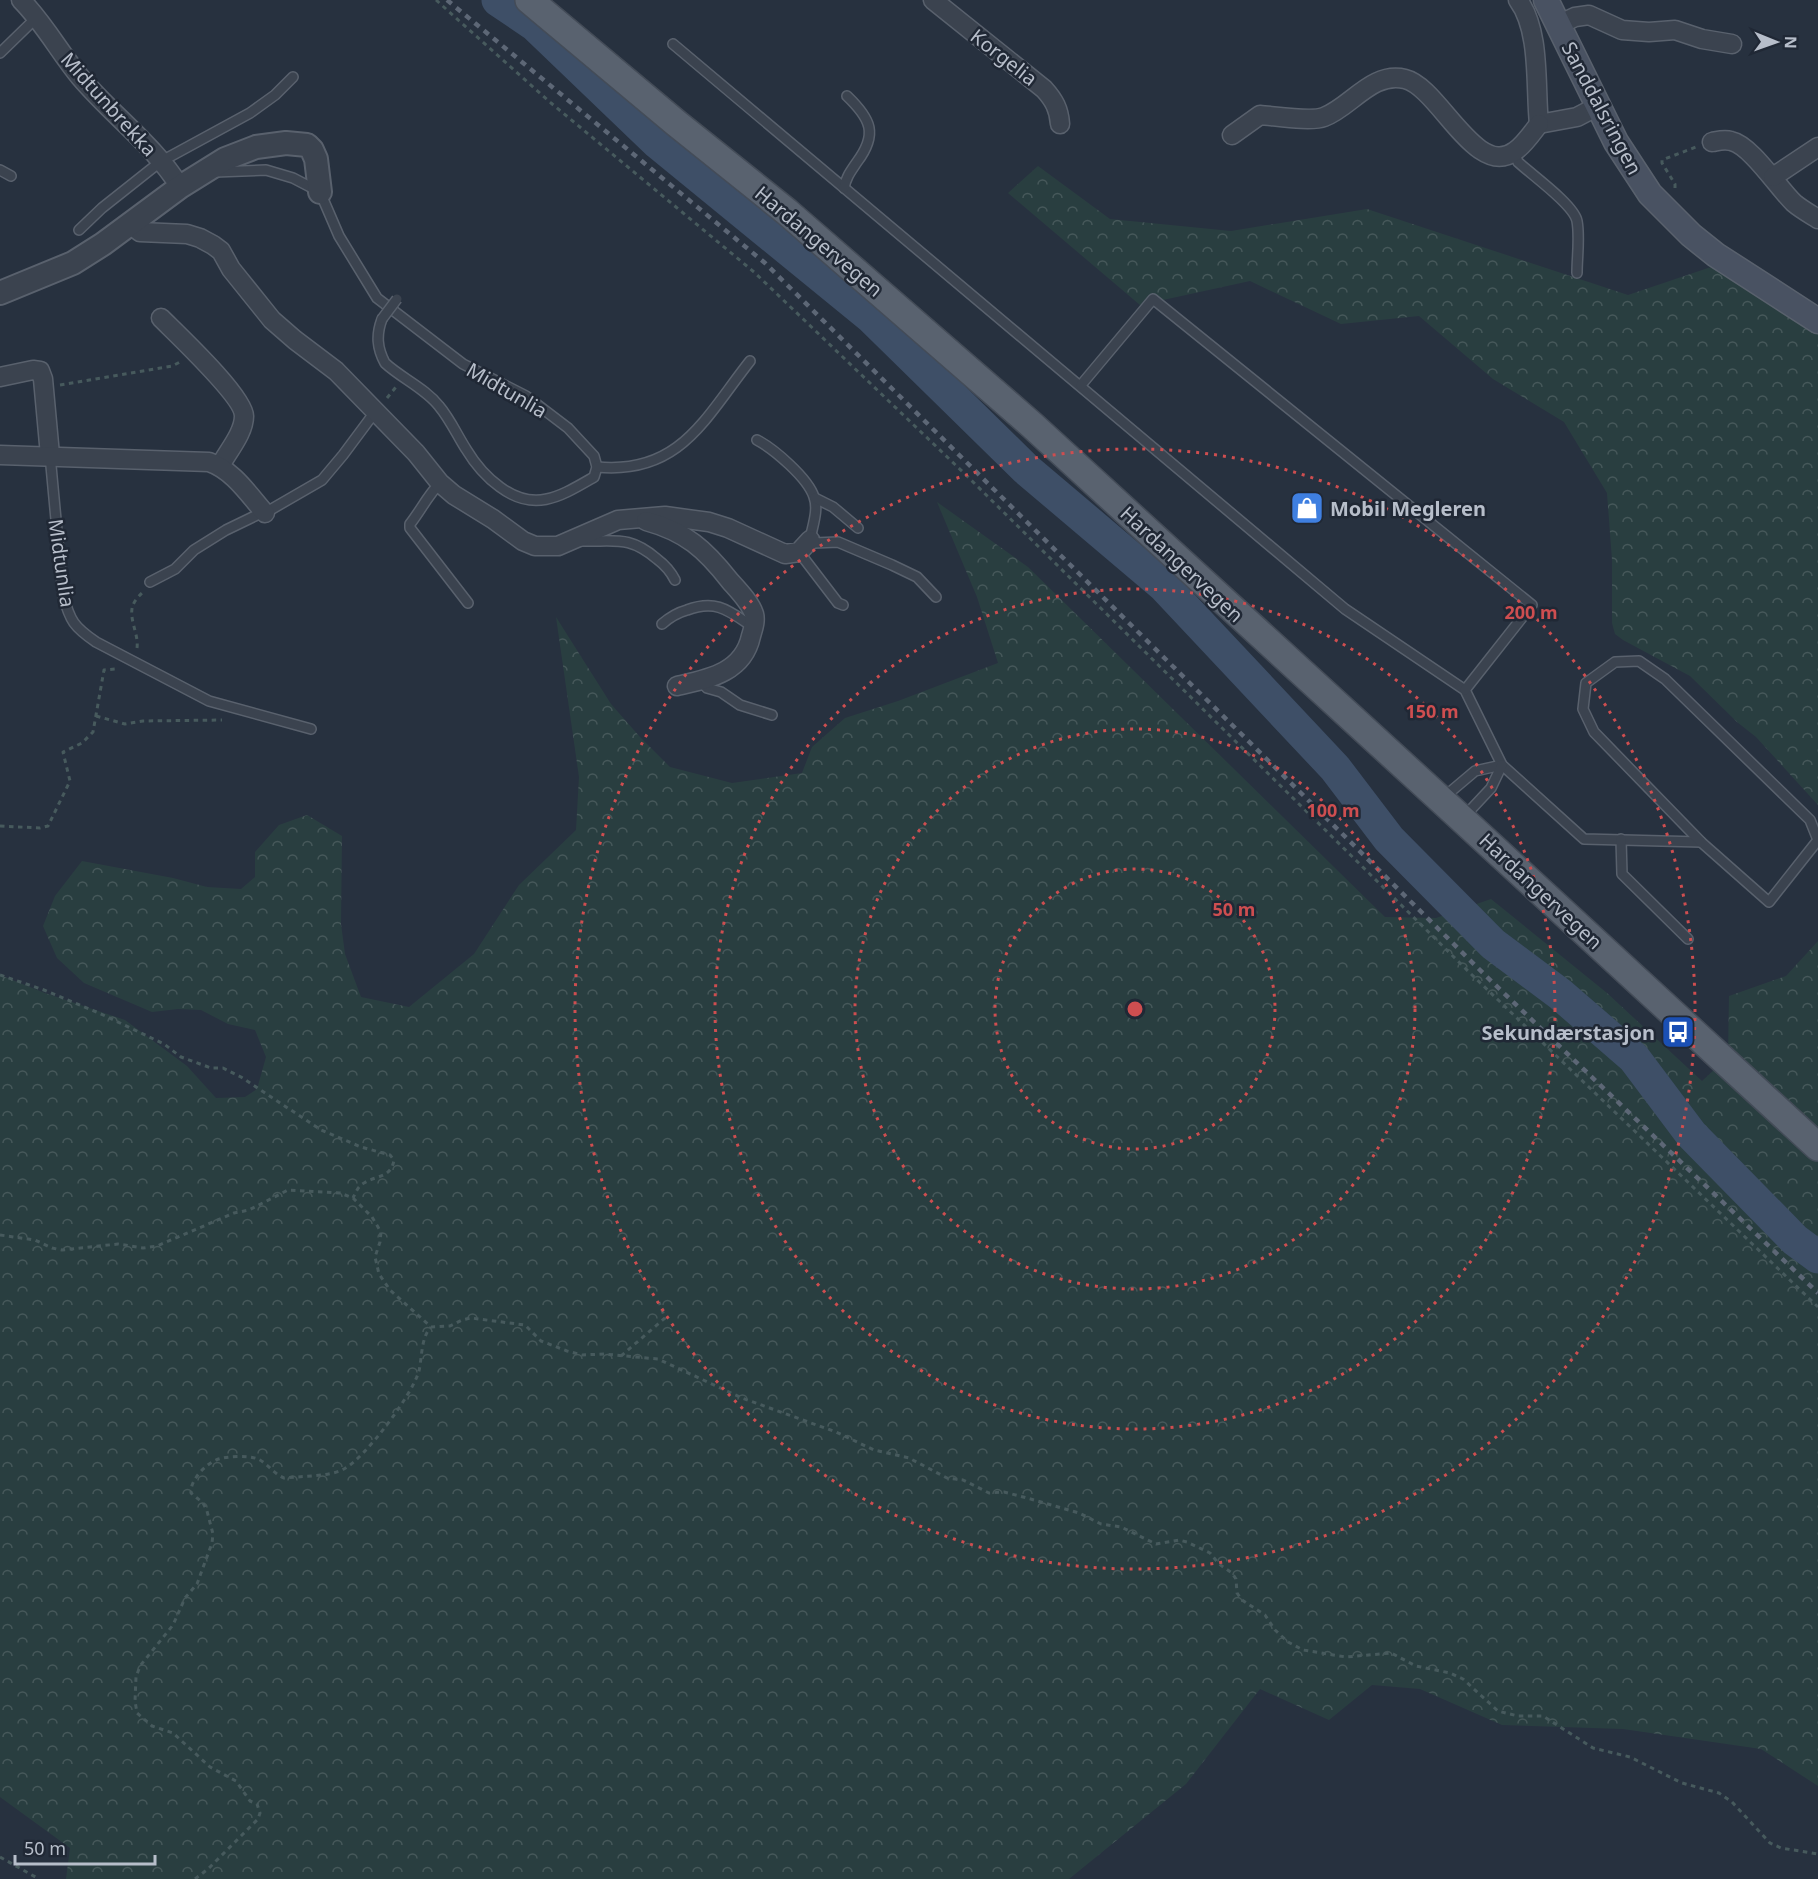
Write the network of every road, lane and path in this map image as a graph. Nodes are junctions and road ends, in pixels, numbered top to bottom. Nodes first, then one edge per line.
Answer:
1 (21, 0) edge
2 (436, 0) edge
3 (529, 0) edge
4 (933, 0) edge
5 (1518, 0) edge
6 (1546, 0) edge
7 (36, 18) junction
8 (1558, 25) junction
9 (673, 44) dead end
10 (1732, 44) dead end
11 (0, 53) edge
12 (293, 77) dead end
13 (847, 96) dead end
14 (1598, 106) junction
15 (1060, 124) dead end
16 (1539, 124) junction
17 (1232, 135) dead end
18 (1712, 142) joint
19 (1818, 147) edge
20 (1514, 152) junction
21 (160, 162) junction
22 (0, 170) edge
23 (204, 173) junction
24 (11, 176) dead end
25 (1773, 177) junction
26 (180, 187) junction
27 (844, 188) junction
28 (320, 192) junction
29 (1672, 192) dead end
30 (1818, 219) edge
31 (130, 224) junction
32 (79, 230) dead end
33 (1577, 273) dead end
34 (0, 294) edge
35 (397, 299) dead end
36 (161, 318) dead end
37 (1818, 321) edge
38 (192, 350) junction
39 (750, 361) dead end
40 (0, 377) edge
41 (402, 378) junction
42 (1080, 385) junction
43 (44, 387) junction
44 (375, 412) junction
45 (757, 440) dead end
46 (0, 455) edge
47 (50, 455) junction
48 (220, 466) junction
49 (597, 467) junction
50 (440, 483) junction
51 (815, 498) junction
52 (265, 513) junction
53 (633, 518) junction
54 (858, 528) dead end
55 (573, 541) junction
56 (804, 546) junction
57 (675, 580) dead end
58 (150, 582) dead end
59 (936, 597) dead end
60 (468, 603) dead end
61 (843, 605) dead end
62 (662, 624) dead end
63 (753, 627) junction
64 (700, 681) junction
65 (677, 686) dead end
66 (1465, 690) junction
67 (229, 707) junction
68 (772, 715) dead end
69 (311, 729) dead end
70 (1502, 765) junction
71 (1440, 800) junction
72 (1462, 819) junction
73 (0, 826) edge
74 (1621, 839) junction
75 (1701, 842) junction
76 (1688, 939) dead end
77 (0, 975) edge
78 (1818, 1147) edge
79 (352, 1198) junction
80 (0, 1235) edge
81 (659, 1302) dead end
82 (1818, 1307) edge
83 (431, 1327) junction
84 (619, 1357) junction
85 (1818, 1854) edge
86 (0, 1857) edge
87 (39, 1879) edge
88 (195, 1879) edge

1 - 7 street, Midtunbrekka
2 - 82 path
3 - 71 main road, Hardangervegen
4 - 15 street, Korgelia
5 - 16 street
6 - 8 main road, Sanddalsringen
7 - 11 lane
7 - 21 street, Midtunbrekka
8 - 10 street, Sanddalsringen
8 - 14 main road, Sanddalsringen
9 - 27 lane
12 - 21 lane, Midtunbrekka
13 - 27 lane
14 - 16 street
14 - 37 main road, Sanddalsringen
16 - 20 street
17 - 20 street
18 - 25 street
18 - 29 path
19 - 25 street
20 - 33 lane
21 - 26 street, Midtunbrekka
21 - 32 lane, Midtunbrekka
22 - 24 lane
23 - 26 street, Midtunlia
23 - 28 lane, Midtunlia
23 - 28 street, Midtunlia
25 - 30 street
26 - 31 street, Midtunlia
27 - 42 lane
28 - 49 lane, Midtunlia
31 - 34 street, Midtunlia
31 - 44 street
35 - 41 lane, bridge
36 - 38 street
38 - 43 path
38 - 48 street
39 - 49 lane
40 - 43 street
41 - 44 path
41 - 49 lane
42 - 66 lane
42 - 66 lane
43 - 47 street, Midtunlia
44 - 50 street
44 - 52 lane
45 - 51 lane
46 - 47 street
47 - 48 street
47 - 67 lane, Midtunlia
48 - 52 street
50 - 55 street
50 - 60 lane
51 - 54 lane
51 - 56 lane
52 - 58 lane
53 - 55 street
53 - 56 street
53 - 63 street
55 - 57 lane
56 - 59 lane
56 - 61 lane
62 - 63 lane
63 - 64 street
64 - 65 street
64 - 68 lane
66 - 70 lane
67 - 69 lane, Midtunlia
67 - 73 path
70 - 71 lane
70 - 72 lane
70 - 74 lane
71 - 72 main road, Hardangervegen
72 - 78 main road, Hardangervegen
74 - 75 lane
74 - 76 lane
75 - 75 lane
77 - 79 path
79 - 80 path
79 - 83 path
81 - 84 path
83 - 84 path
83 - 88 path
84 - 85 path
86 - 87 path

